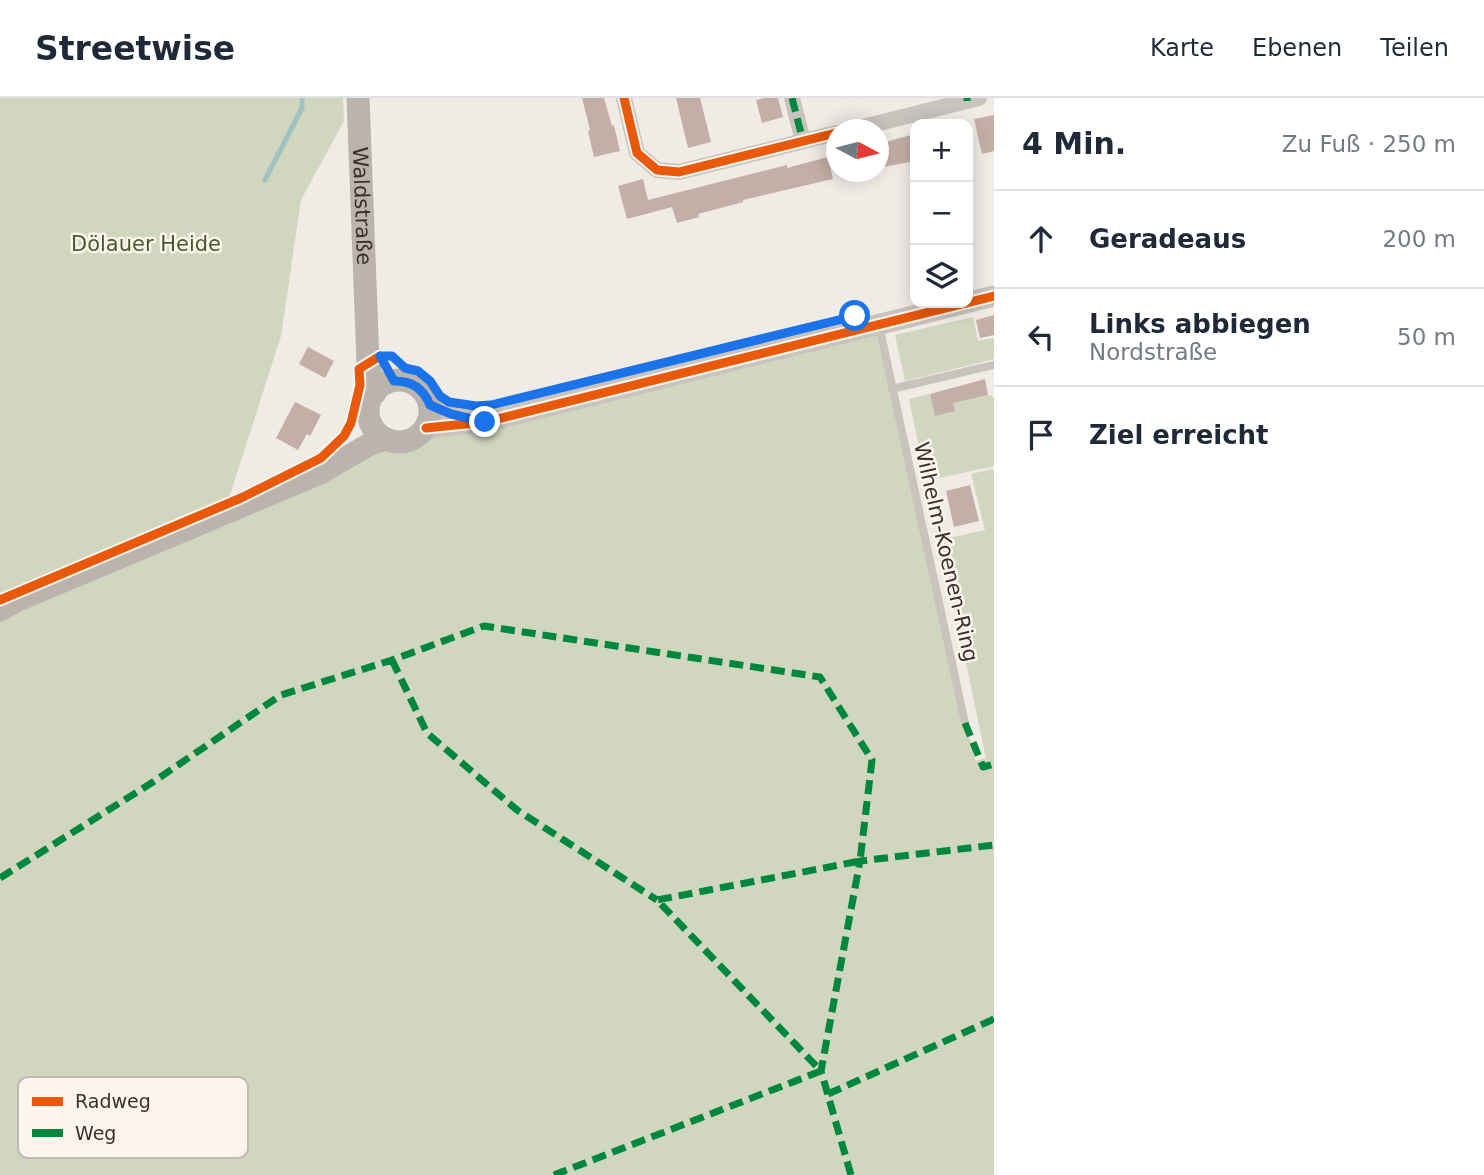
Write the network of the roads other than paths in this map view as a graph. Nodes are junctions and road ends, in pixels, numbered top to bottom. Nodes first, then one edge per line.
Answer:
1 (358, 98) edge
2 (624, 98) edge
3 (792, 98) edge
4 (971, 99) edge
5 (889, 120) edge
6 (826, 135) edge
7 (803, 141) junction
8 (994, 296) edge
9 (366, 317) junction
10 (879, 326) junction
11 (994, 365) edge
12 (384, 387) junction
13 (892, 389) junction
14 (430, 407) junction
15 (370, 421) junction
16 (386, 439) junction
17 (345, 458) junction
18 (0, 610) edge
19 (965, 723) dead end

1 - 9 main road, Waldstraße
2 - 7 street
3 - 7 street
4 - 5 street
6 - 7 street
8 - 10 street
9 - 12 main road, Waldstraße
9 - 12 main road, Waldstraße
10 - 13 lane, Wilhelm-Koenen-Ring
10 - 14 street
11 - 13 lane
12 - 14 main road
12 - 15 main road
13 - 19 lane, Wilhelm-Koenen-Ring
14 - 16 main road
15 - 16 main road
15 - 17 main road
16 - 17 main road
17 - 18 main road

